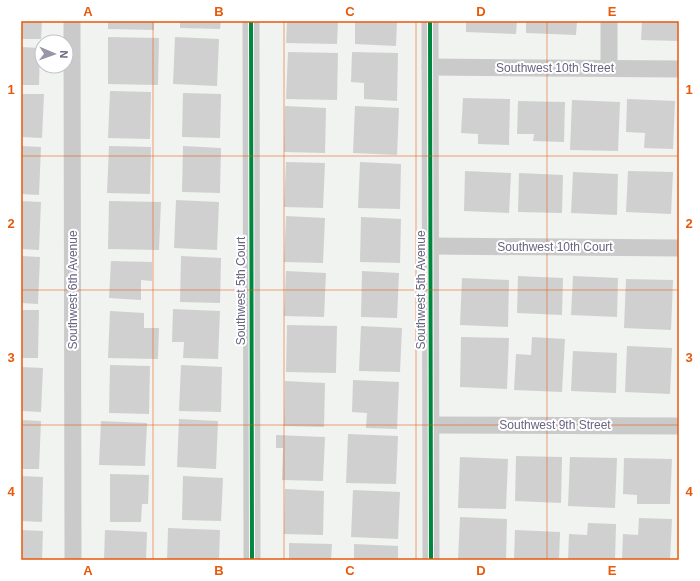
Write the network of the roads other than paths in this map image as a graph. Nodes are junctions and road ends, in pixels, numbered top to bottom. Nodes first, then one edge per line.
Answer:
1 (72, 21) edge
2 (251, 21) edge
3 (430, 21) edge
4 (609, 21) edge
5 (430, 67) junction
6 (609, 68) junction
7 (679, 68) edge
8 (431, 246) junction
9 (679, 248) edge
10 (431, 424) junction
11 (679, 426) edge
12 (73, 560) edge
13 (252, 560) edge
14 (431, 560) edge

1 - 12 street, Southwest 6th Avenue
2 - 13 street, Southwest 5th Court
3 - 5 street, Southwest 5th Avenue
4 - 6 street
5 - 6 street, Southwest 10th Street
5 - 8 street, Southwest 5th Avenue
6 - 7 street, Southwest 10th Street
8 - 9 street, Southwest 10th Court
8 - 10 street, Southwest 5th Avenue
10 - 11 street, Southwest 9th Street
10 - 14 street, Southwest 5th Avenue

